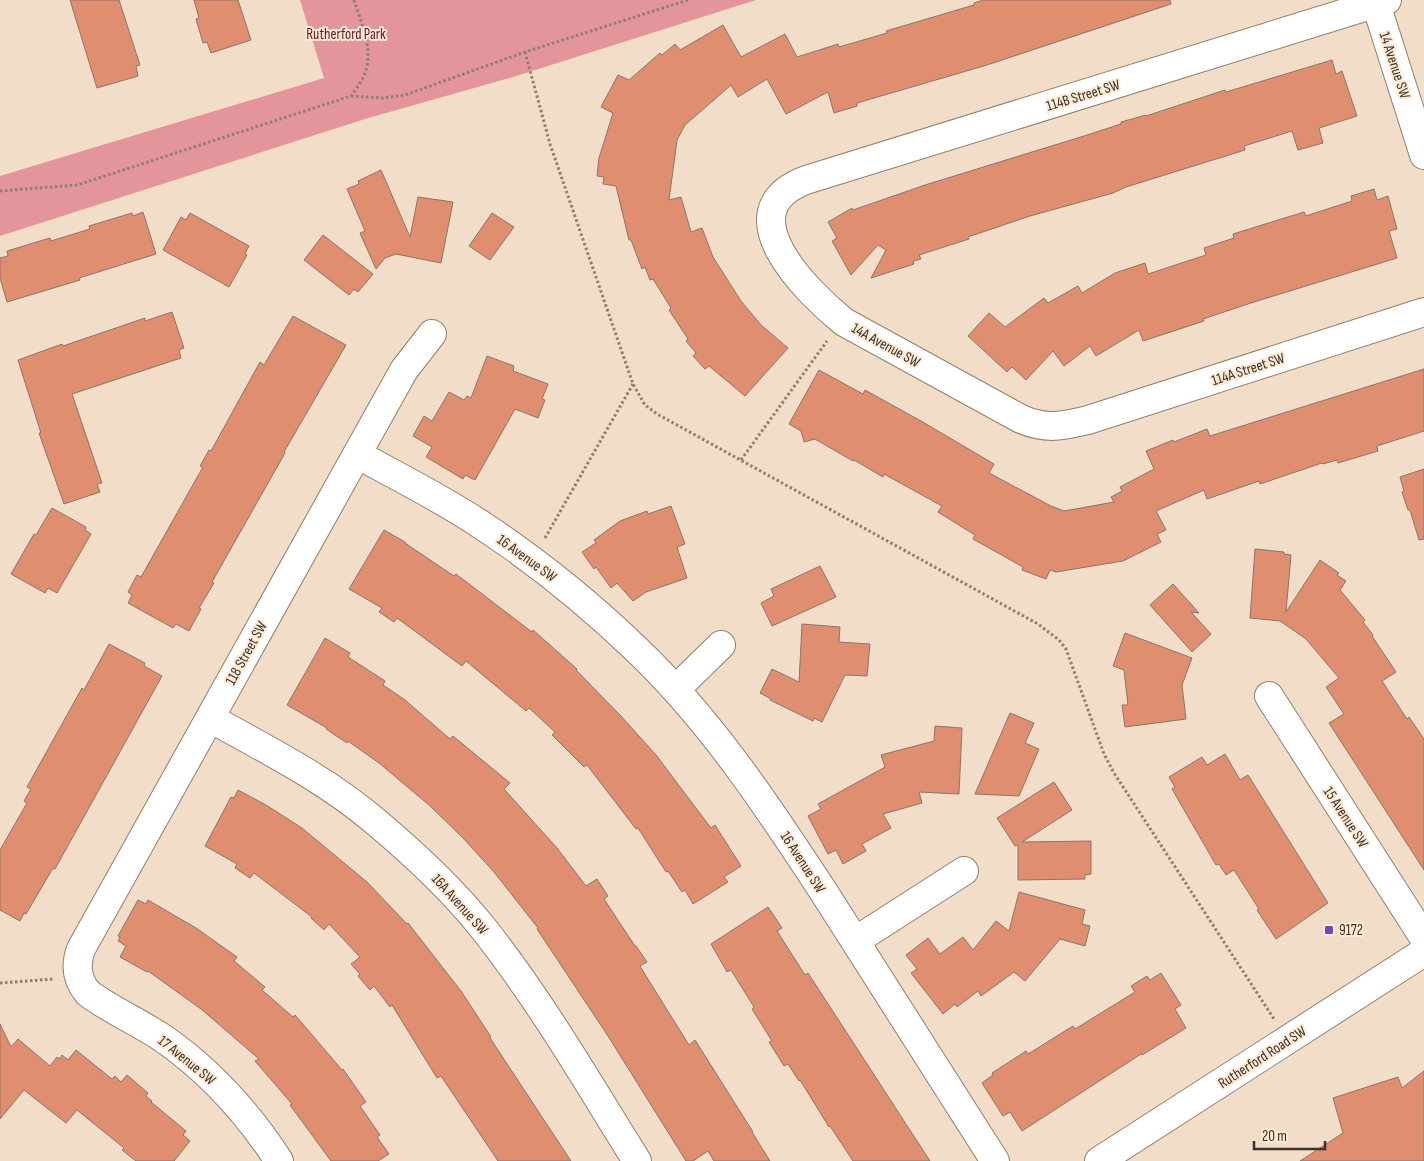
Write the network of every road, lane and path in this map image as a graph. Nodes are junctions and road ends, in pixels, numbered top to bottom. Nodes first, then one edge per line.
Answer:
1 (354, 0) edge
2 (688, 0) edge
3 (1381, 2) edge
4 (525, 52) junction
5 (351, 96) junction
6 (1424, 155) edge
7 (0, 191) edge
8 (781, 195) joint
9 (1424, 312) edge
10 (844, 322) junction
11 (432, 334) dead end
12 (633, 384) junction
13 (1071, 424) joint
14 (357, 454) junction
15 (741, 460) junction
16 (532, 560) junction
17 (721, 645) dead end
18 (676, 690) junction
19 (1269, 696) dead end
20 (210, 718) junction
21 (964, 871) dead end
22 (1424, 938) edge
23 (855, 941) junction
24 (1424, 952) edge
25 (79, 978) junction
26 (0, 984) edge
27 (1287, 1040) junction
28 (279, 1161) edge
29 (638, 1161) edge
30 (995, 1161) edge
31 (1099, 1161) edge

1 - 5 path
2 - 4 path
3 - 6 street, 14 Avenue SW
3 - 8 street, 114B Street SW
4 - 5 path
4 - 12 path
5 - 7 path
8 - 10 street, 14A Avenue SW
9 - 13 street, 114A Street SW
10 - 13 street, 14A Avenue SW
10 - 15 path
11 - 14 street, 118 Street SW
12 - 15 path
12 - 16 path
14 - 16 street, 16 Avenue SW
14 - 20 street, 118 Street SW
15 - 27 path
16 - 18 street, 16 Avenue SW
17 - 18 street
18 - 23 street, 16 Avenue SW
19 - 22 street, 15 Avenue SW
20 - 25 street, 118 Street SW
20 - 29 street, 16A Avenue SW
21 - 23 street
23 - 30 street, 16 Avenue SW
24 - 27 street, Rutherford Road SW
25 - 26 path
25 - 28 street, 17 Avenue SW
27 - 31 street, Rutherford Road SW

